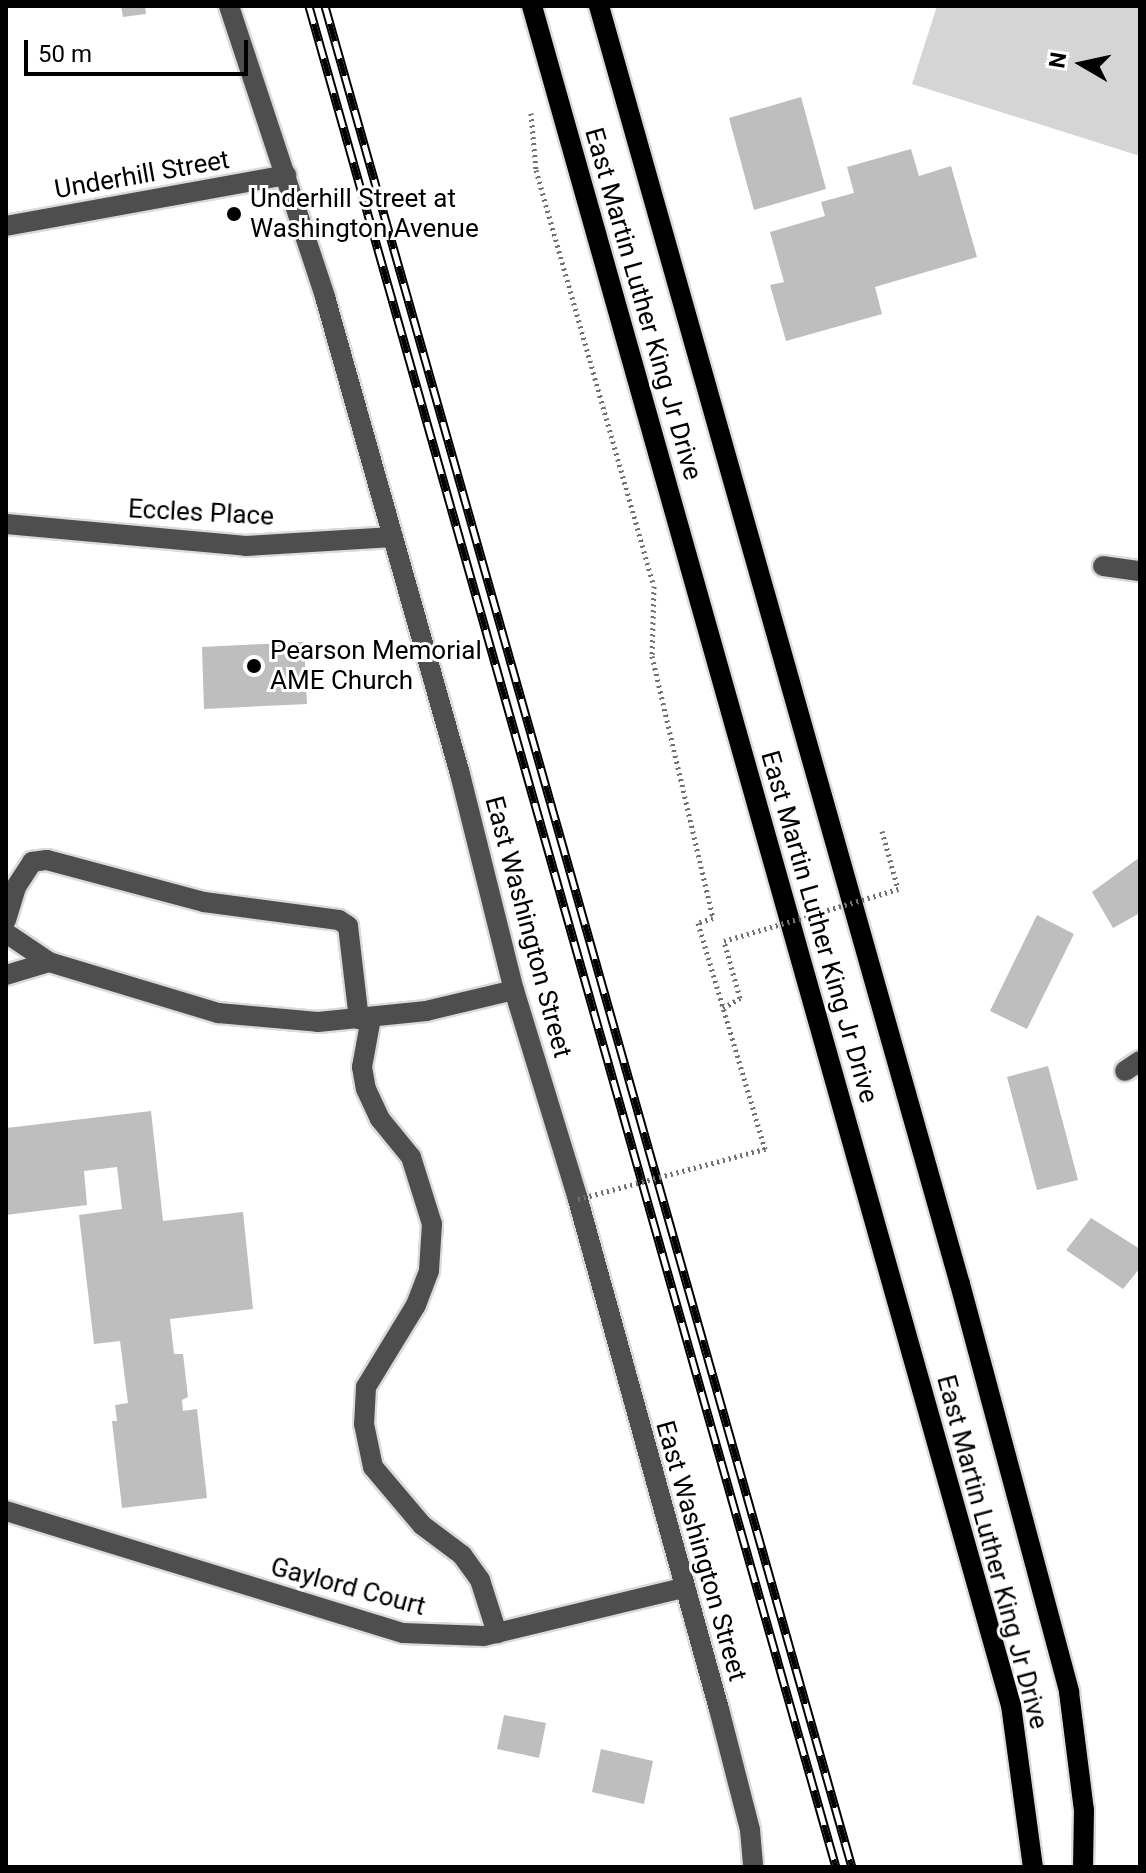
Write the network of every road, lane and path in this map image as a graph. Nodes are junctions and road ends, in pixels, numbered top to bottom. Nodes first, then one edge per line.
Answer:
1 (229, 6) edge
2 (532, 6) edge
3 (599, 6) edge
4 (531, 113) dead end
5 (286, 175) junction
6 (6, 226) edge
7 (6, 524) edge
8 (393, 537) junction
9 (1103, 566) dead end
10 (1140, 571) edge
11 (882, 831) dead end
12 (6, 920) edge
13 (6, 933) edge
14 (49, 962) junction
15 (6, 975) edge
16 (514, 990) junction
17 (723, 1008) junction
18 (365, 1018) junction
19 (578, 1199) junction
20 (6, 1511) edge
21 (682, 1588) junction
22 (497, 1633) junction
23 (753, 1867) edge
24 (1033, 1867) edge
25 (1083, 1867) edge

1 - 5 street, East Washington Street
2 - 24 main road, East Martin Luther King Jr Drive
3 - 25 main road, East Martin Luther King Jr Drive
4 - 17 path
5 - 6 street, Underhill Street
5 - 8 street, East Washington Street
7 - 8 street, Eccles Place
8 - 16 street, East Washington Street
9 - 10 street
11 - 17 path, bridge
12 - 18 street
13 - 14 street
14 - 15 street
14 - 18 street
16 - 18 street
16 - 19 street, East Washington Street
17 - 19 path, bridge
18 - 22 street
19 - 21 street, East Washington Street
20 - 22 street, Gaylord Court
21 - 22 street, Gaylord Court
21 - 23 street, East Washington Street

